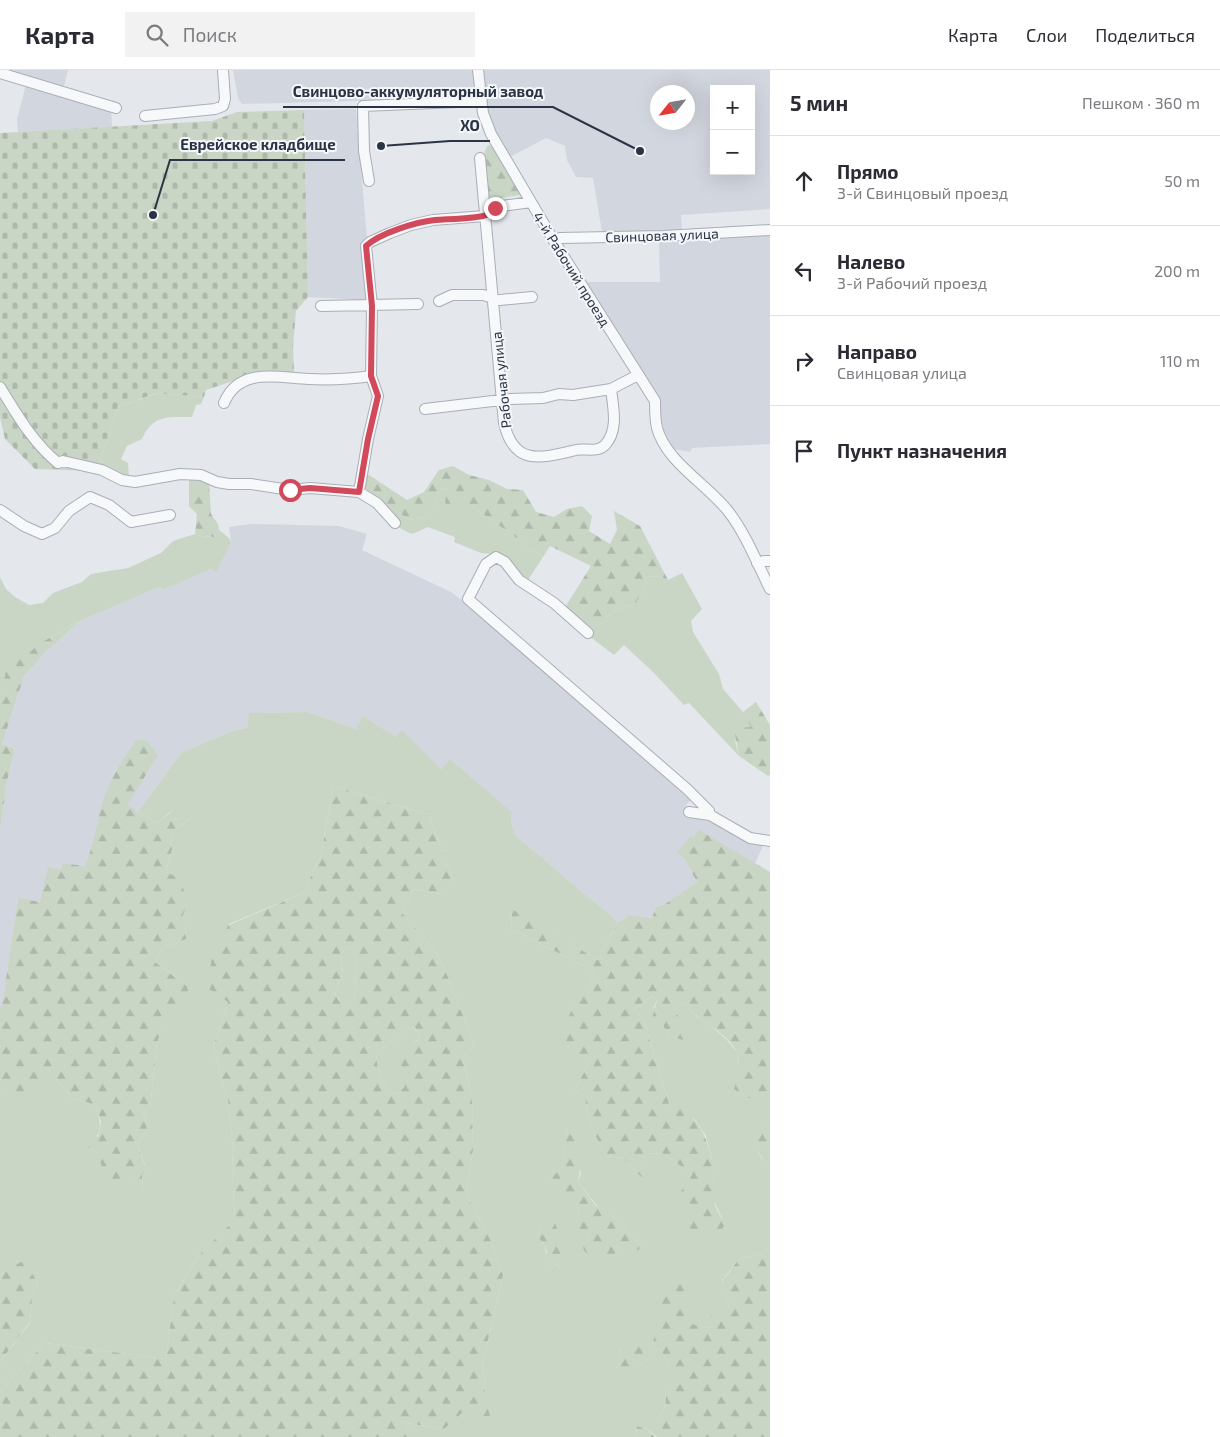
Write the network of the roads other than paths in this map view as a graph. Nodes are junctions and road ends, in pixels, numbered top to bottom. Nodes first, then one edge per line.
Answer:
1 (223, 70) edge
2 (478, 70) edge
3 (0, 73) edge
4 (481, 101) junction
5 (116, 108) dead end
6 (145, 116) dead end
7 (480, 158) dead end
8 (369, 181) dead end
9 (530, 202) junction
10 (485, 216) junction
11 (770, 230) edge
12 (554, 241) junction
13 (493, 298) junction
14 (532, 298) dead end
15 (439, 301) dead end
16 (418, 304) dead end
17 (321, 306) dead end
18 (372, 306) junction
19 (638, 375) junction
20 (371, 376) junction
21 (0, 387) edge
22 (612, 389) junction
23 (502, 400) junction
24 (224, 403) dead end
25 (425, 409) dead end
26 (359, 492) junction
27 (0, 510) edge
28 (170, 515) dead end
29 (395, 523) dead end
30 (770, 560) edge
31 (757, 563) junction
32 (770, 589) edge
33 (588, 633) dead end
34 (689, 812) dead end
35 (710, 815) junction
36 (770, 841) edge

1 - 6 street
2 - 4 street
3 - 5 street
4 - 8 street
4 - 9 street, 4-й Рабочий проезд
7 - 10 street, Рабочая улица
9 - 10 street
9 - 12 street, 4-й Рабочий проезд
10 - 13 street, Рабочая улица
10 - 18 street
11 - 12 street, Свинцовая улица
12 - 19 street, 4-й Рабочий проезд
13 - 14 street
13 - 15 street
13 - 23 street, Рабочая улица
16 - 18 street
17 - 18 street
18 - 20 street
19 - 22 street
19 - 31 street, 4-й Рабочий проезд
20 - 24 street
20 - 26 street
21 - 26 street
22 - 23 street
22 - 23 street, Рабочая улица
23 - 25 street
26 - 29 street
27 - 28 street
30 - 31 street
31 - 32 street
33 - 35 street
34 - 35 street
35 - 36 street

